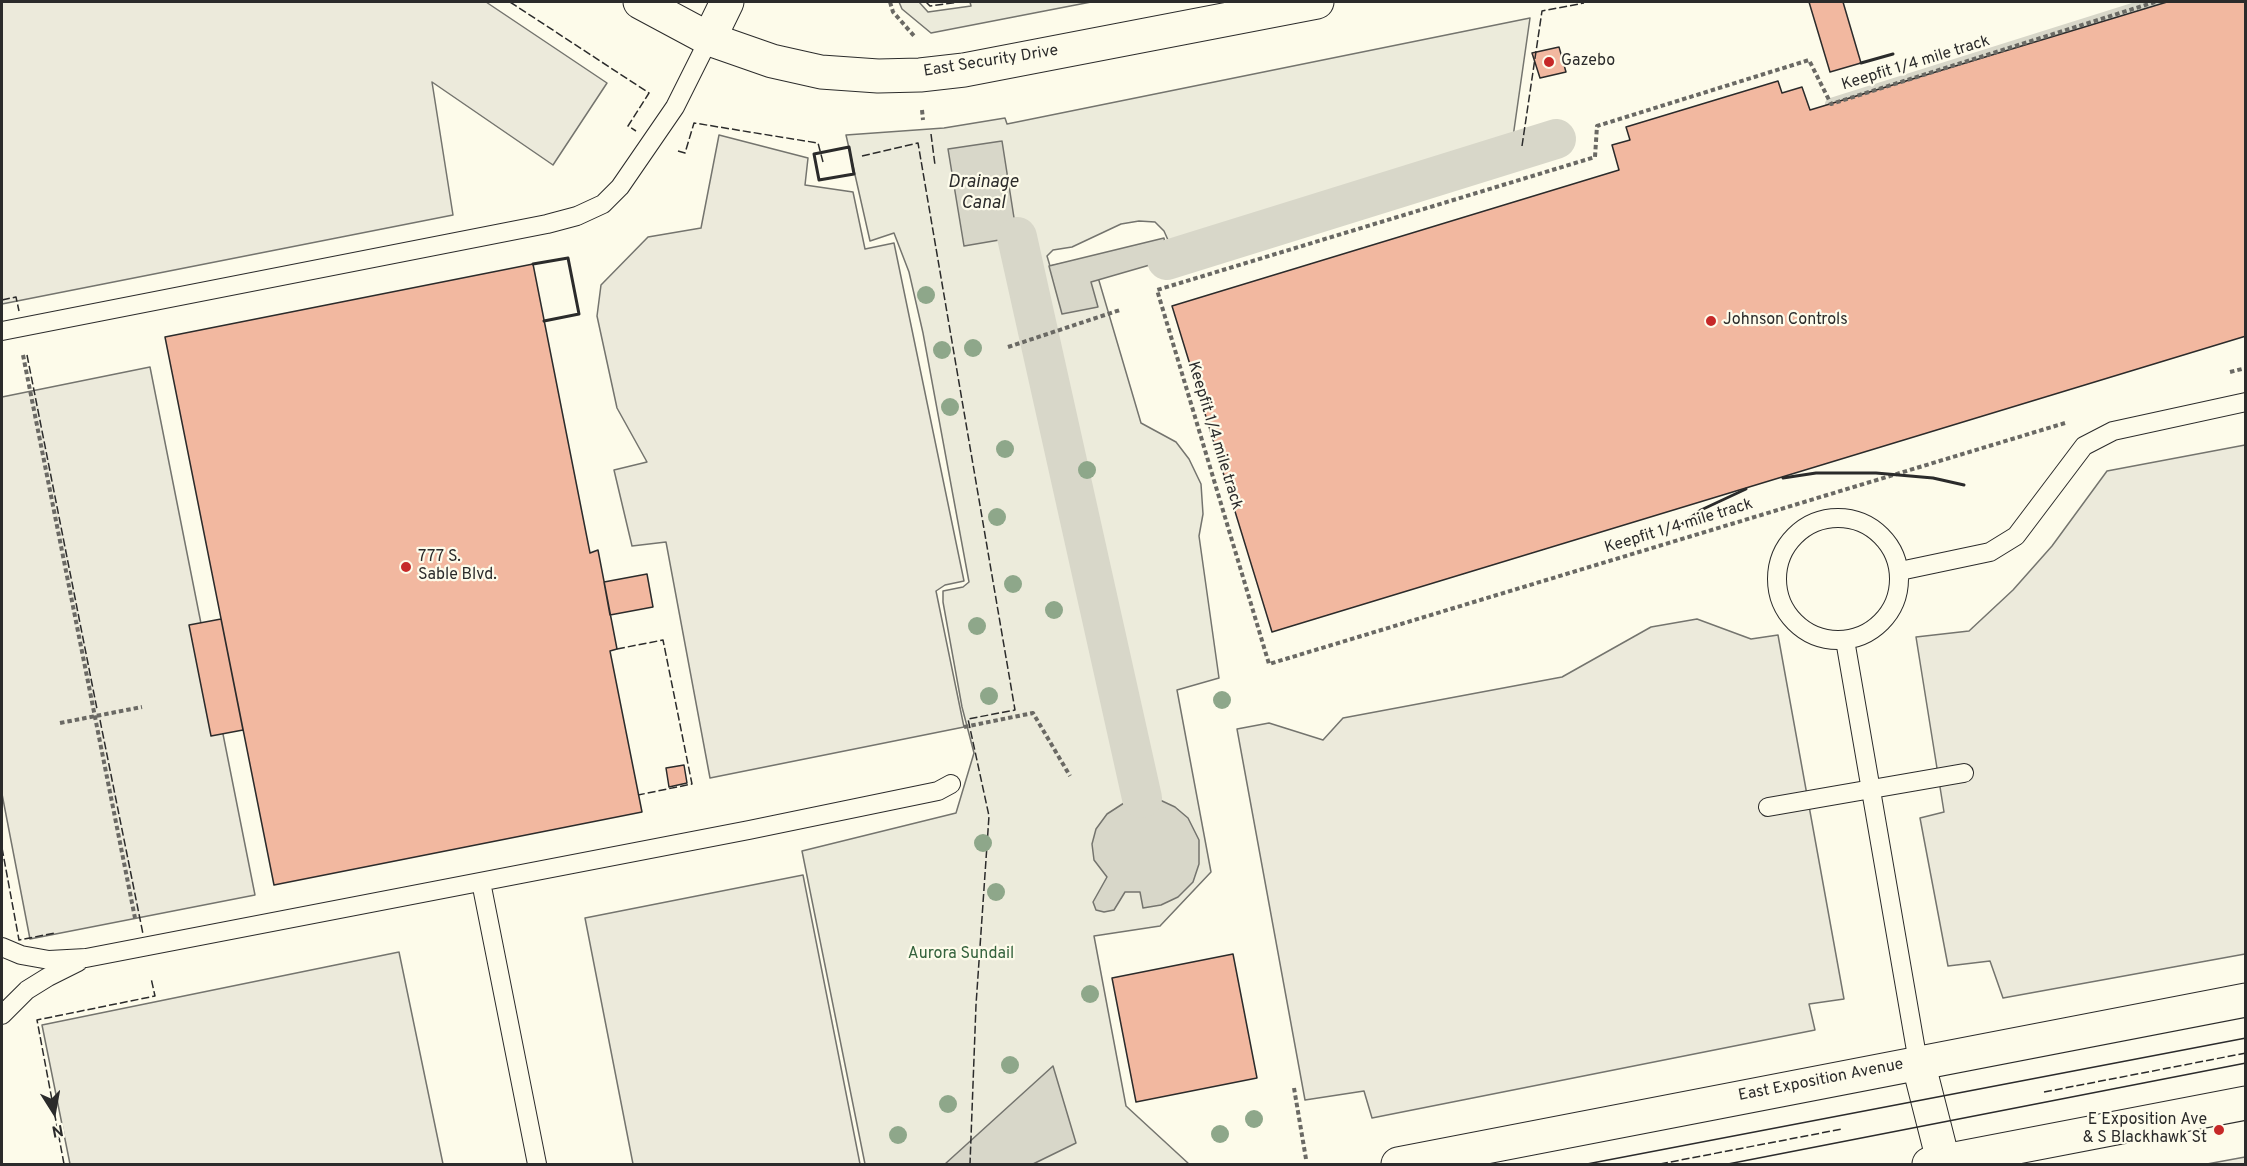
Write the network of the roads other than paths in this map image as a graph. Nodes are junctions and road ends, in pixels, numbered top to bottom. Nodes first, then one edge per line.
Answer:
1 (640, 2) edge
2 (727, 2) edge
3 (1317, 2) edge
4 (709, 39) junction
5 (2, 331) edge
6 (2246, 402) edge
7 (1900, 571) junction
8 (1845, 640) junction
9 (1964, 773) dead end
10 (951, 784) dead end
11 (1871, 790) junction
12 (1768, 807) dead end
13 (481, 882) junction
14 (2, 947) edge
15 (86, 958) junction
16 (2246, 1000) edge
17 (2, 1016) edge
18 (1918, 1062) junction
19 (2246, 1103) edge
20 (537, 1164) edge
21 (1398, 1164) edge
22 (1940, 1164) edge

1 - 4 street, East Security Drive
2 - 4 street
3 - 4 street, East Security Drive
4 - 5 lane
6 - 7 lane
7 - 8 lane
7 - 8 lane
8 - 11 lane
9 - 11 lane
10 - 13 lane
11 - 12 lane
11 - 18 lane
13 - 15 lane
13 - 20 lane
14 - 15 lane
15 - 17 lane
16 - 18 street, East Exposition Avenue
18 - 21 street, East Exposition Avenue
18 - 22 street
19 - 22 street

